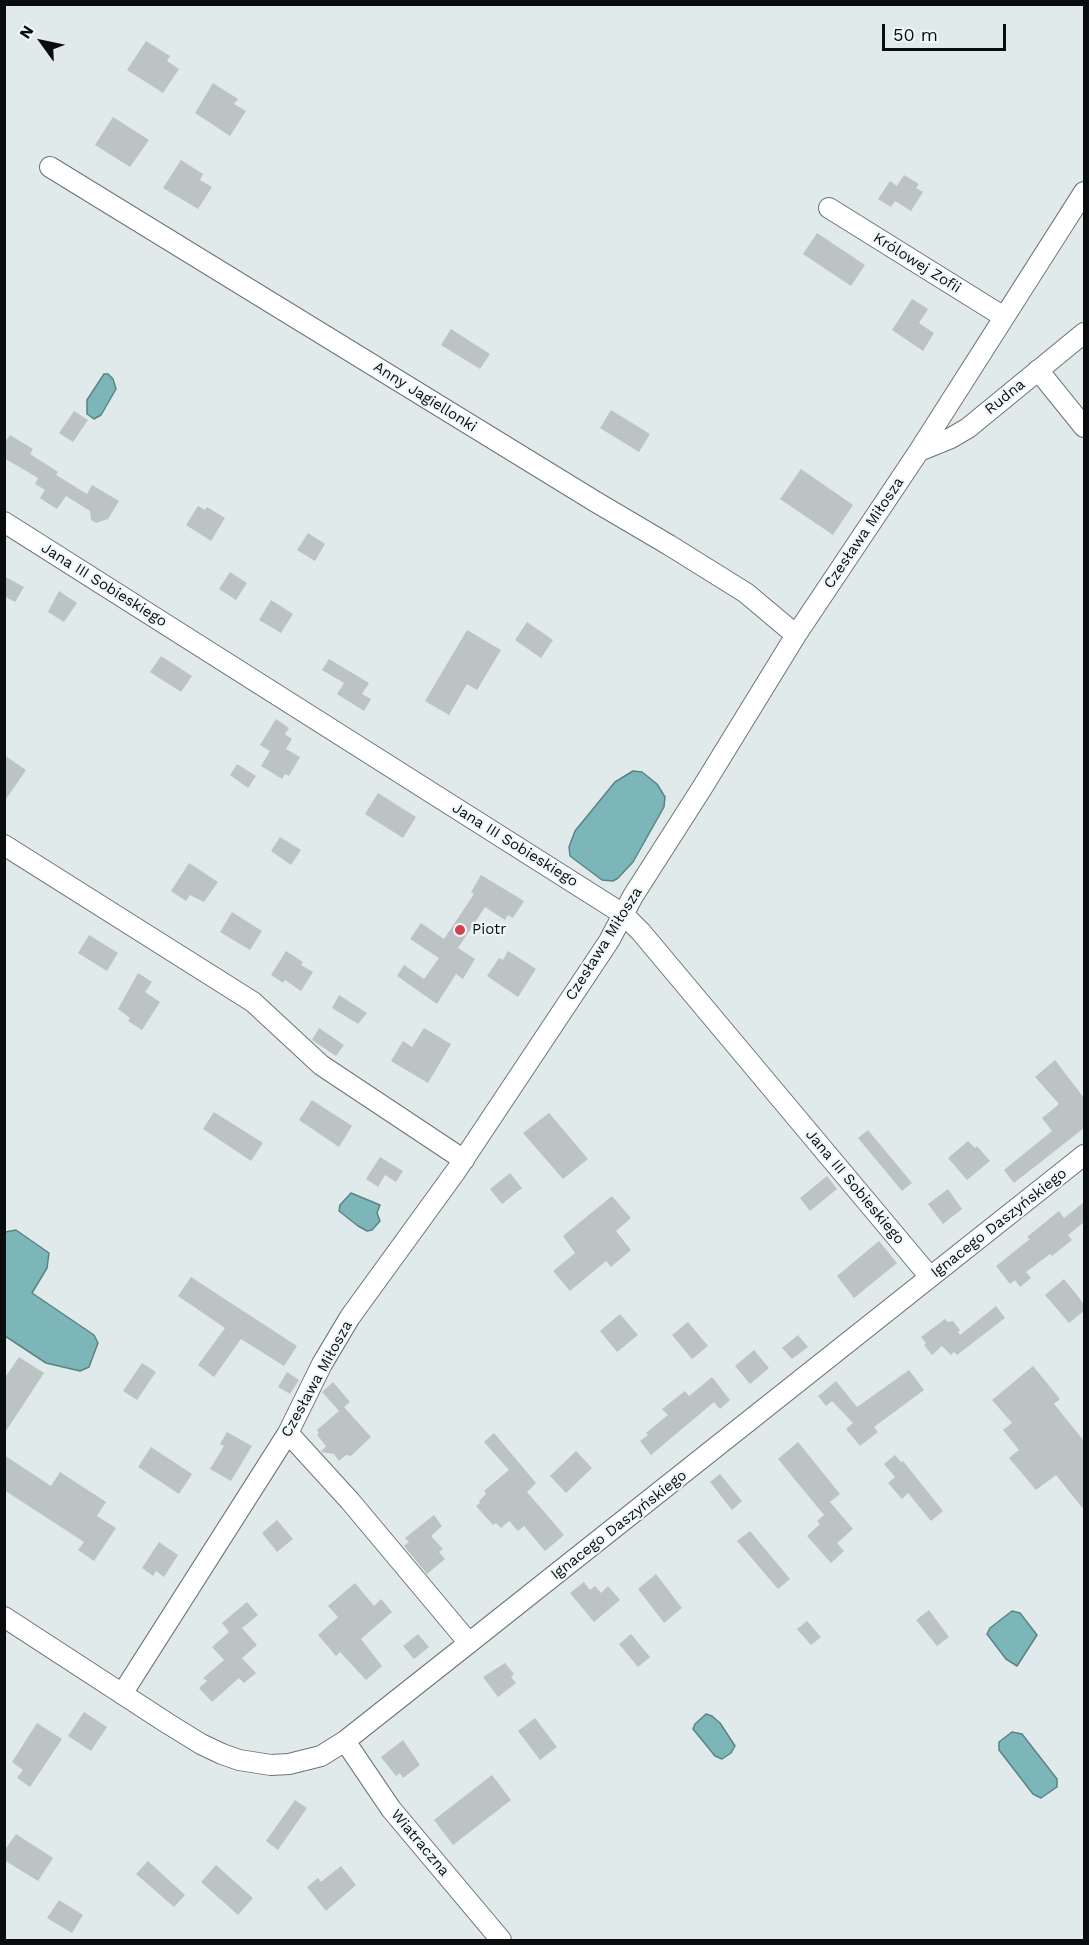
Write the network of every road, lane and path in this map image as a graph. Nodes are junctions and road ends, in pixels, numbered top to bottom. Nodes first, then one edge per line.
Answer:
1 (50, 166) dead end
2 (1084, 192) edge
3 (829, 208) dead end
4 (1004, 317) junction
5 (1084, 333) edge
6 (1038, 370) junction
7 (1084, 427) edge
8 (919, 451) junction
9 (4, 522) edge
10 (796, 635) junction
11 (4, 845) edge
12 (623, 914) junction
13 (1084, 1155) edge
14 (464, 1160) junction
15 (930, 1277) junction
16 (288, 1433) junction
17 (4, 1617) edge
18 (469, 1643) junction
19 (123, 1694) junction
20 (345, 1741) junction
21 (501, 1941) edge

1 - 10 street, Anny Jagiellonki
2 - 4 street, Czesława Miłosza
3 - 4 street, Królowej Zofii
4 - 8 street, Czesława Miłosza
5 - 6 street, Rudna
6 - 7 street
6 - 8 street, Rudna
8 - 10 street, Czesława Miłosza
9 - 12 street, Jana III Sobieskiego
10 - 12 street, Czesława Miłosza
11 - 14 street
12 - 14 street, Czesława Miłosza
12 - 15 street, Jana III Sobieskiego
13 - 15 street, Ignacego Daszyńskiego
14 - 16 street, Czesława Miłosza
15 - 18 street, Ignacego Daszyńskiego
16 - 18 street
16 - 19 street, Czesława Miłosza
17 - 19 street, Ignacego Daszyńskiego
18 - 20 street, Ignacego Daszyńskiego
19 - 20 street, Ignacego Daszyńskiego
20 - 21 street, Wiatraczna

